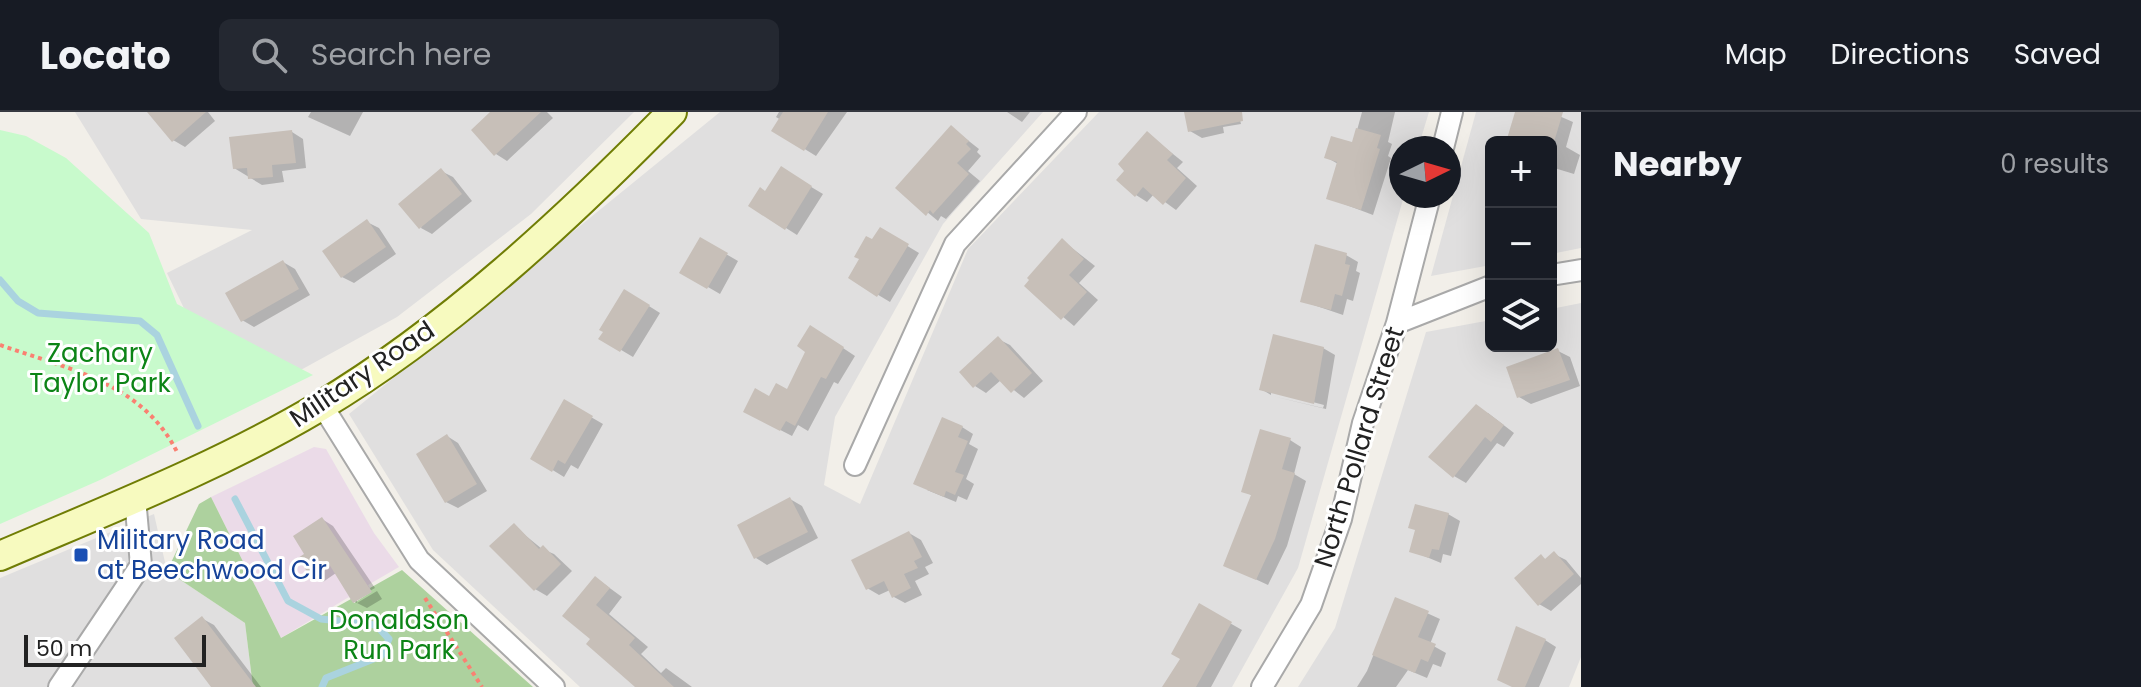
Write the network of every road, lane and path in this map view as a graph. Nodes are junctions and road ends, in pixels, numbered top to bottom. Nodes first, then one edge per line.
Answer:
1 (672, 112) edge
2 (1076, 112) edge
3 (1452, 112) edge
4 (1446, 136) edge
5 (1427, 208) edge
6 (1581, 270) edge
7 (1557, 274) edge
8 (1485, 288) edge
9 (1397, 323) junction
10 (0, 345) edge
11 (322, 405) junction
12 (855, 465) dead end
13 (187, 474) junction
14 (135, 498) junction
15 (0, 556) edge
16 (421, 591) dead end
17 (59, 687) edge
18 (482, 687) edge
19 (554, 687) edge
20 (1262, 687) edge

1 - 11 main road, Military Road
2 - 12 street
3 - 4 street
5 - 9 street, North Pollard Street
6 - 7 street
8 - 9 street
9 - 20 street, North Pollard Street
10 - 13 path
11 - 13 main road, Military Road
11 - 19 street
13 - 14 main road, Military Road
14 - 15 main road, Military Road
14 - 17 street
16 - 18 path

